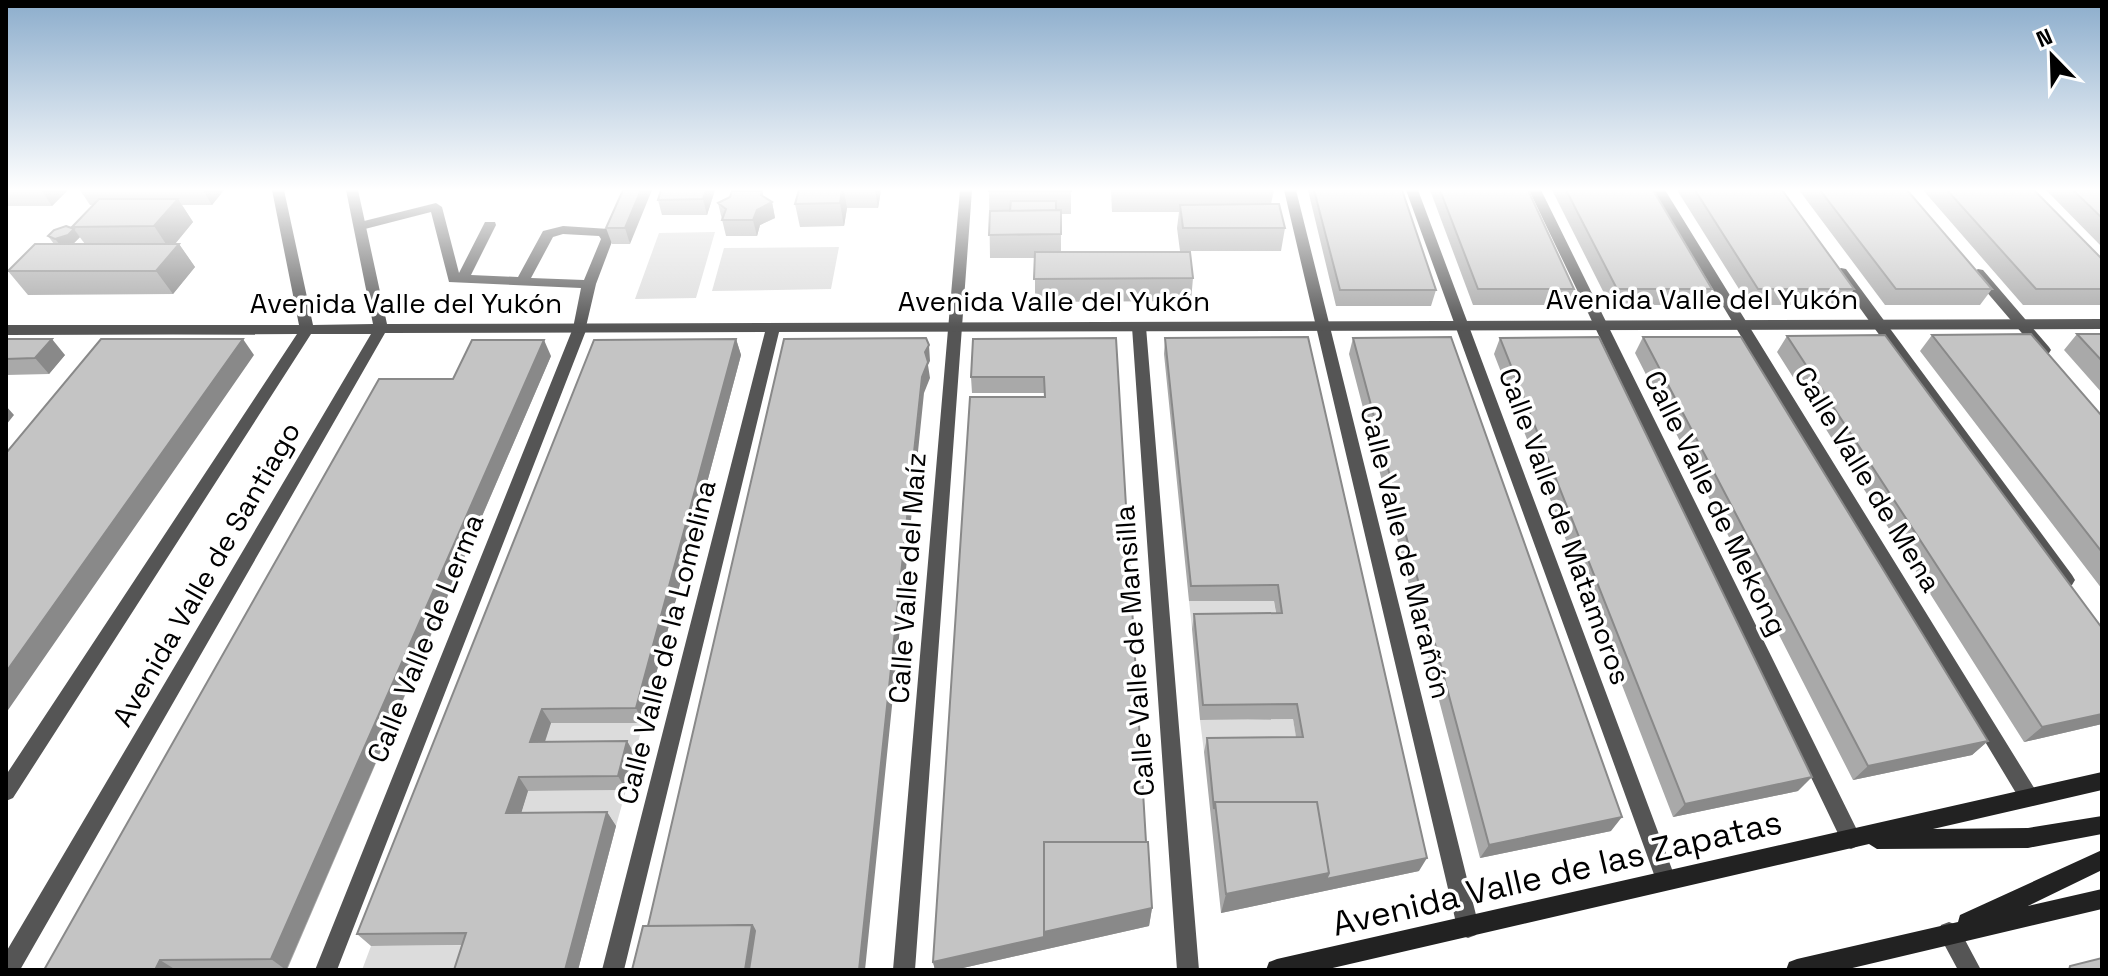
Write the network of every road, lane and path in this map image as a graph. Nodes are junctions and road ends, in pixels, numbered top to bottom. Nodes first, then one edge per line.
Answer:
1 (288, 236) edge
2 (363, 236) edge
3 (442, 236) edge
4 (485, 236) edge
5 (547, 236) edge
6 (606, 236) edge
7 (962, 236) edge
8 (1301, 236) edge
9 (1429, 236) edge
10 (1557, 236) edge
11 (1687, 236) edge
12 (1964, 257) edge
13 (1835, 264) edge
14 (463, 279) junction
15 (522, 282) junction
16 (589, 284) junction
17 (2022, 324) junction
18 (2102, 324) edge
19 (1601, 325) junction
20 (1741, 325) junction
21 (1879, 325) junction
22 (1323, 326) junction
23 (1462, 326) junction
24 (955, 327) junction
25 (1139, 327) junction
26 (580, 328) junction
27 (773, 328) junction
28 (307, 329) junction
29 (381, 329) junction
30 (6, 330) edge
31 (2052, 359) edge
32 (2074, 591) edge
33 (2102, 781) edge
34 (6, 792) edge
35 (2029, 797) junction
36 (2102, 825) edge
37 (1851, 839) junction
38 (2102, 860) edge
39 (1666, 880) junction
40 (2102, 899) edge
41 (1468, 927) junction
42 (1949, 933) junction
43 (8, 970) edge
44 (326, 970) edge
45 (613, 970) edge
46 (904, 970) edge
47 (1188, 970) edge
48 (1277, 970) edge
49 (1797, 970) edge
50 (1970, 970) edge

1 - 28 street
2 - 29 street
3 - 14 street
4 - 14 street
5 - 15 street, Calle Valle de Lerma
6 - 16 street, Calle Valle de Lerma
7 - 24 street, Calle Valle del Maíz
8 - 22 street, Calle Valle de Marañón
9 - 23 street, Calle Valle de Matamoros
10 - 19 street, Calle Valle de Mekong
11 - 20 street, Calle Valle de Mena
12 - 17 street
13 - 21 street
14 - 15 street
15 - 16 street
16 - 26 street, Calle Valle de Lerma
17 - 18 street, Avenida Valle del Yukón
17 - 21 street, Avenida Valle del Yukón
17 - 31 street
19 - 20 street, Avenida Valle del Yukón
19 - 23 street, Avenida Valle del Yukón
19 - 37 street, Calle Valle de Mekong
20 - 21 street, Avenida Valle del Yukón
20 - 35 street, Calle Valle de Mena
21 - 32 street
22 - 23 street, Avenida Valle del Yukón
22 - 25 street, Avenida Valle del Yukón
22 - 41 street, Calle Valle de Marañón
23 - 39 street, Calle Valle de Matamoros
24 - 25 street, Avenida Valle del Yukón
24 - 27 street, Avenida Valle del Yukón
24 - 46 street, Calle Valle del Maíz
25 - 47 street, Calle Valle de Mansilla
26 - 27 street, Avenida Valle del Yukón
26 - 29 street, Avenida Valle del Yukón
26 - 44 street, Calle Valle de Lerma
27 - 45 street, Calle Valle de la Lomelina
28 - 29 street, Avenida Valle del Yukón
28 - 30 street, Avenida Valle del Yukón
28 - 34 street, Avenida Valle de Santiago
29 - 43 street, Avenida Valle de Santiago
33 - 35 main road, Avenida Valle de las Zapatas
35 - 37 main road, Avenida Valle de las Zapatas
36 - 37 main road, Avenida Valle de las Zapatas
37 - 39 main road, Avenida Valle de las Zapatas
38 - 42 main road
39 - 41 main road, Avenida Valle de las Zapatas
40 - 42 main road
41 - 48 main road, Avenida Valle de las Zapatas
42 - 49 main road
42 - 50 street

